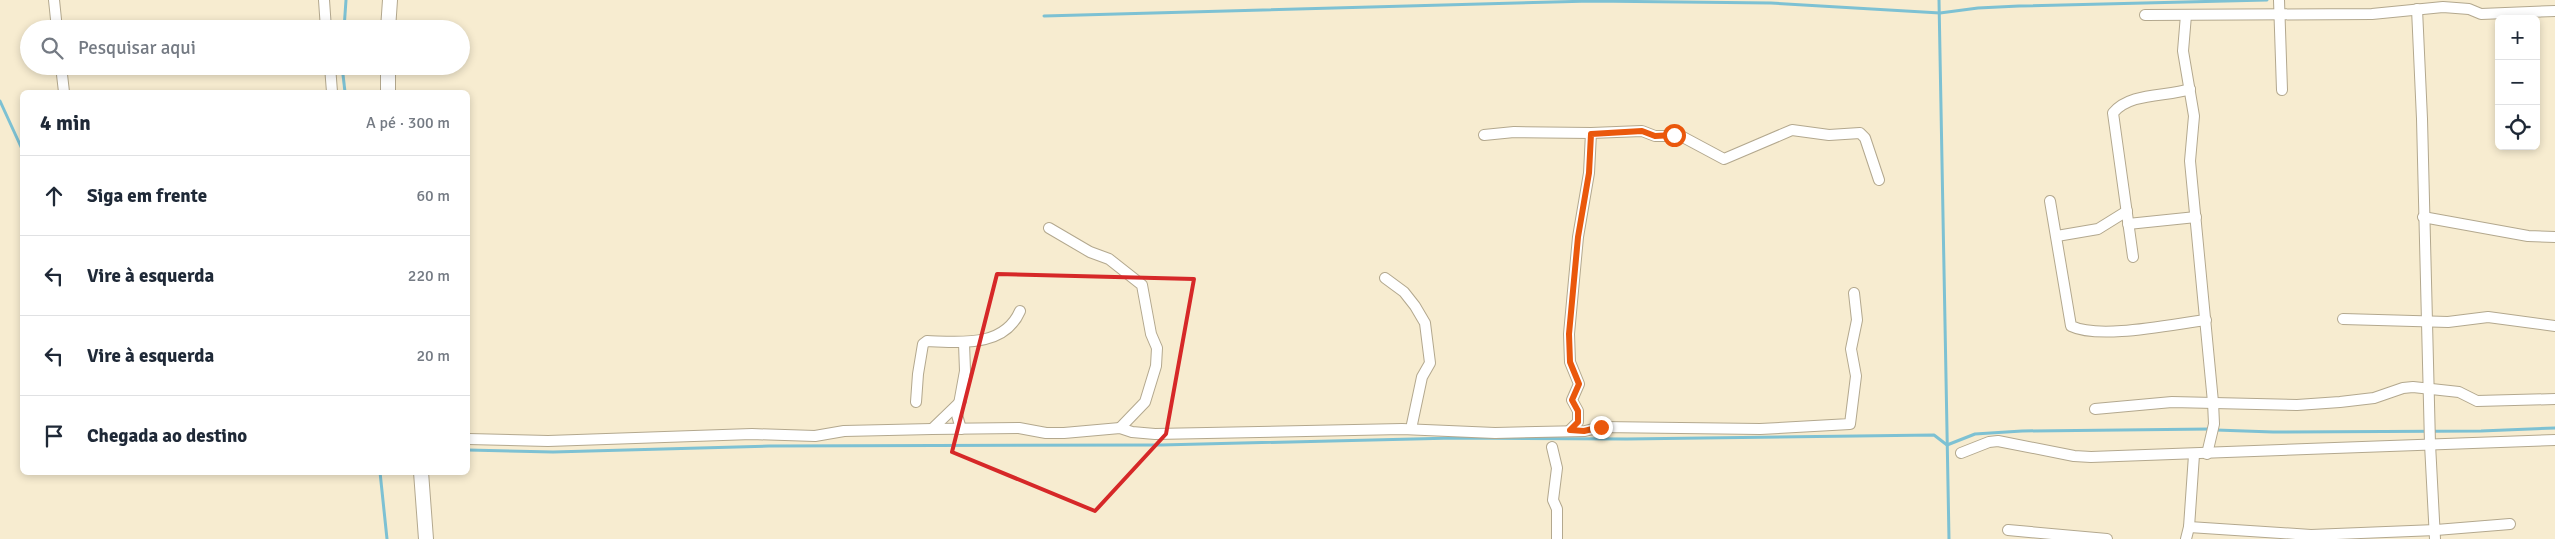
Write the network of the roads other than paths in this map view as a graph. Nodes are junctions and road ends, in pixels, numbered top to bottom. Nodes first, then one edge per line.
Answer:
1 (54, 0) edge
2 (324, 0) edge
3 (390, 0) edge
4 (2279, 0) edge
5 (2467, 4) edge
6 (2417, 9) junction
7 (2555, 11) edge
8 (2281, 13) junction
9 (2145, 15) dead end
10 (2186, 15) junction
11 (55, 20) edge
12 (325, 20) edge
13 (389, 20) edge
14 (62, 75) edge
15 (331, 75) edge
16 (388, 75) edge
17 (2190, 89) junction
18 (64, 90) edge
19 (332, 90) edge
20 (388, 90) edge
21 (2282, 90) dead end
22 (1591, 134) junction
23 (1484, 135) dead end
24 (1879, 180) dead end
25 (2050, 201) dead end
26 (2126, 211) junction
27 (2196, 217) junction
28 (2423, 217) junction
29 (2128, 224) junction
30 (1049, 228) dead end
31 (2057, 236) junction
32 (2555, 237) edge
33 (2133, 258) dead end
34 (1385, 278) dead end
35 (1854, 294) dead end
36 (1020, 311) dead end
37 (2343, 319) dead end
38 (2206, 320) junction
39 (2427, 322) junction
40 (2555, 326) edge
41 (964, 343) junction
42 (2428, 389) junction
43 (2555, 399) edge
44 (961, 400) junction
45 (916, 402) dead end
46 (2213, 402) junction
47 (2095, 409) dead end
48 (932, 428) junction
49 (1120, 428) junction
50 (961, 429) junction
51 (1411, 429) junction
52 (1570, 430) junction
53 (2430, 436) junction
54 (470, 439) edge
55 (2555, 440) edge
56 (1552, 447) dead end
57 (1961, 453) dead end
58 (2207, 454) junction
59 (2194, 455) junction
60 (421, 475) edge
61 (2510, 524) dead end
62 (2189, 527) junction
63 (2008, 530) dead end
64 (2436, 535) edge
65 (426, 539) edge
66 (1557, 539) edge
67 (2107, 539) edge
68 (2183, 539) edge

1 - 11 street
2 - 12 street
3 - 13 main road
4 - 8 street
5 - 6 street
5 - 7 street
6 - 8 street
6 - 28 street
8 - 10 street
8 - 21 street
9 - 10 street
10 - 17 street
14 - 18 street
15 - 19 street
16 - 20 main road
17 - 26 street
17 - 27 street
22 - 23 street
22 - 24 street
22 - 52 street
25 - 31 street
26 - 29 street
26 - 31 street
27 - 29 street
27 - 38 street
28 - 32 street
28 - 39 street
29 - 33 street
30 - 49 street
31 - 38 street
34 - 51 street
35 - 52 street
36 - 41 street
37 - 39 street
38 - 46 street
39 - 40 street
39 - 42 street
41 - 44 street
41 - 45 street
42 - 43 street
42 - 46 street
42 - 53 street
44 - 48 street
44 - 50 street
46 - 47 street
46 - 58 street
48 - 50 street
48 - 54 street
49 - 50 street
49 - 51 street
51 - 52 street
53 - 55 street
53 - 58 street
53 - 64 street
56 - 66 street
57 - 59 street
58 - 59 street
59 - 62 street
60 - 65 main road
61 - 64 street
62 - 64 street
62 - 68 street
63 - 67 street

